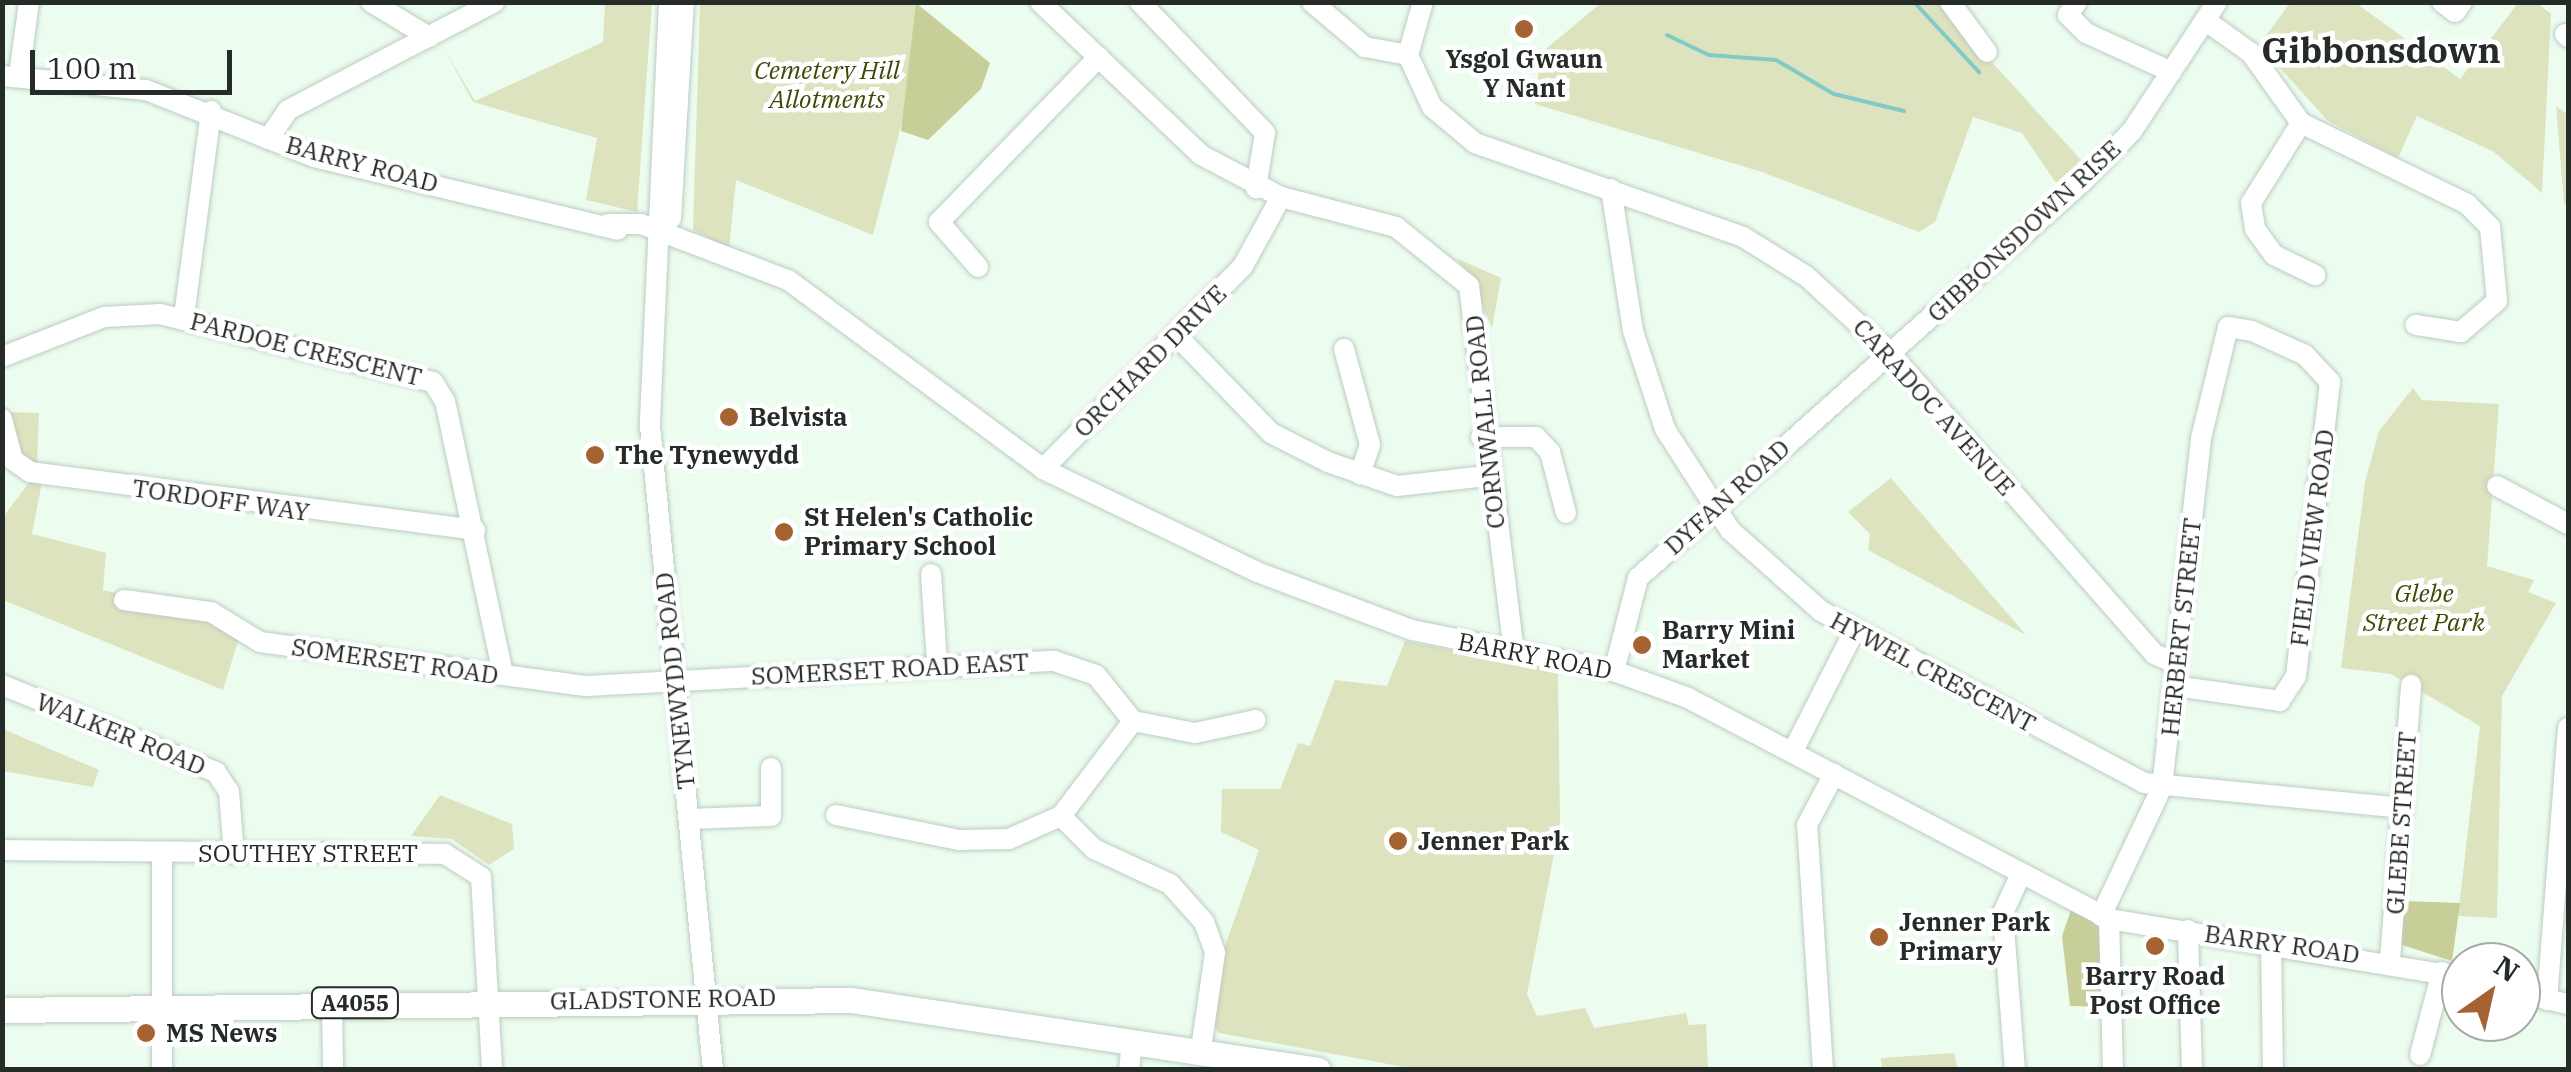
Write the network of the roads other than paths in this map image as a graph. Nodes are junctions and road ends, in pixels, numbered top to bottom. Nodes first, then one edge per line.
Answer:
1 (29, 2) edge
2 (371, 2) edge
3 (495, 2) edge
4 (669, 2) edge
5 (684, 2) edge
6 (1040, 2) edge
7 (1140, 2) edge
8 (1312, 2) edge
9 (1423, 2) edge
10 (1950, 2) edge
11 (2076, 2) edge
12 (2218, 2) edge
13 (2442, 2) edge
14 (2462, 2) edge
15 (2206, 22) junction
16 (429, 38) junction
17 (1987, 52) dead end
18 (1408, 55) junction
19 (1098, 57) junction
20 (2172, 72) junction
21 (11, 76) edge
22 (210, 112) junction
23 (2302, 123) junction
24 (268, 139) junction
25 (1256, 188) junction
26 (1612, 189) junction
27 (1281, 197) junction
28 (1660, 205) junction
29 (1624, 230) junction
30 (660, 236) junction
31 (978, 267) dead end
32 (2315, 275) dead end
33 (184, 317) junction
34 (2416, 325) dead end
35 (2228, 327) joint
36 (1176, 335) junction
37 (1344, 349) dead end
38 (1890, 353) junction
39 (2, 357) edge
40 (2, 419) edge
41 (1481, 436) junction
42 (1043, 469) junction
43 (1360, 474) junction
44 (1486, 476) junction
45 (2497, 486) dead end
46 (1712, 510) junction
47 (1566, 513) dead end
48 (2568, 524) edge
49 (475, 530) junction
50 (931, 574) dead end
51 (124, 600) dead end
52 (1853, 633) junction
53 (1514, 652) junction
54 (937, 663) junction
55 (1614, 671) junction
56 (504, 675) junction
57 (2176, 675) junction
58 (676, 682) junction
59 (2, 686) edge
60 (2411, 686) dead end
61 (1256, 720) dead end
62 (1133, 721) junction
63 (2568, 728) edge
64 (1794, 750) junction
65 (771, 768) dead end
66 (1834, 774) junction
67 (2162, 788) junction
68 (2404, 808) junction
69 (836, 815) dead end
70 (1061, 816) junction
71 (689, 819) junction
72 (2, 850) edge
73 (162, 852) junction
74 (234, 854) junction
75 (2020, 876) junction
76 (2105, 917) junction
77 (2188, 930) junction
78 (2271, 944) junction
79 (2390, 960) junction
80 (2441, 972) edge
81 (708, 996) junction
82 (492, 1001) junction
83 (2441, 1002) edge
84 (2558, 1002) edge
85 (332, 1003) junction
86 (162, 1004) junction
87 (2, 1010) edge
88 (1132, 1040) junction
89 (1200, 1049) junction
90 (2420, 1055) dead end
91 (162, 1070) edge
92 (333, 1070) edge
93 (492, 1070) edge
94 (713, 1070) edge
95 (1129, 1070) edge
96 (1318, 1070) edge
97 (1824, 1070) edge
98 (2015, 1070) edge
99 (2113, 1070) edge
100 (2192, 1070) edge
101 (2274, 1070) edge

1 - 21 street
2 - 16 street
3 - 16 street
4 - 30 street
5 - 30 street
6 - 19 street, CORNWALL ROAD
7 - 25 street
8 - 18 street
9 - 18 street
10 - 17 street
11 - 20 street
12 - 15 street, GIBBONSDOWN RISE
13 - 14 street
15 - 20 street, GIBBONSDOWN RISE
15 - 23 street
16 - 24 street
18 - 26 street, CARADOC AVENUE
19 - 25 street, CORNWALL ROAD
19 - 31 street
20 - 38 street, GIBBONSDOWN RISE
21 - 22 street, BARRY ROAD
22 - 24 street, BARRY ROAD
22 - 33 street
23 - 32 street
23 - 34 street
24 - 30 street, BARRY ROAD
25 - 27 street, CORNWALL ROAD
26 - 28 street, CARADOC AVENUE
26 - 29 street, HYWEL CRESCENT
27 - 36 street, ORCHARD DRIVE
27 - 41 street, CORNWALL ROAD
28 - 29 street
28 - 38 street, CARADOC AVENUE
29 - 46 street, HYWEL CRESCENT
30 - 42 street, BARRY ROAD
30 - 58 street, TYNEWYDD ROAD
33 - 39 street, PARDOE CRESCENT
33 - 49 street, PARDOE CRESCENT
35 - 57 street, HERBERT STREET
35 - 57 street, FIELD VIEW ROAD
36 - 42 street, ORCHARD DRIVE
36 - 43 street
37 - 43 street
38 - 46 street, DYFAN ROAD
38 - 57 street, CARADOC AVENUE
40 - 49 street, TORDOFF WAY
41 - 44 street, CORNWALL ROAD
41 - 47 street
42 - 53 street, BARRY ROAD
43 - 44 street
44 - 53 street, CORNWALL ROAD
45 - 48 street
46 - 52 street, HYWEL CRESCENT
46 - 55 street, DYFAN ROAD
49 - 56 street, PARDOE CRESCENT
50 - 54 street
51 - 56 street, SOMERSET ROAD
52 - 64 street
52 - 67 street, HYWEL CRESCENT
53 - 55 street, BARRY ROAD
54 - 58 street, SOMERSET ROAD EAST
54 - 62 street, SOMERSET ROAD EAST
55 - 64 street, BARRY ROAD
56 - 58 street, SOMERSET ROAD
57 - 67 street, HERBERT STREET
58 - 71 street, TYNEWYDD ROAD
59 - 74 street, WALKER ROAD
60 - 68 street, GLEBE STREET
61 - 62 street
62 - 70 street
63 - 84 street
64 - 66 street, BARRY ROAD
65 - 71 street
66 - 75 street, BARRY ROAD
66 - 97 street
67 - 68 street
67 - 76 street, HERBERT STREET
68 - 79 street, GLEBE STREET
69 - 70 street
70 - 89 street
71 - 81 street, TYNEWYDD ROAD
72 - 73 street, SOUTHEY STREET
73 - 74 street, SOUTHEY STREET
73 - 86 street
74 - 82 street, SOUTHEY STREET
75 - 76 street, BARRY ROAD
75 - 98 street
76 - 77 street, BARRY ROAD
76 - 99 street
77 - 78 street, BARRY ROAD
77 - 100 street
78 - 79 street, BARRY ROAD
78 - 101 street
79 - 80 street, BARRY ROAD
81 - 82 main road, GLADSTONE ROAD / A4055
81 - 88 main road, GLADSTONE ROAD / A4055
81 - 94 street, TYNEWYDD ROAD
82 - 85 main road, GLADSTONE ROAD / A4055
82 - 93 street
83 - 90 street
85 - 86 main road, GLADSTONE ROAD / A4055
85 - 92 street
86 - 87 main road, GLADSTONE ROAD / A4055
86 - 91 street
88 - 89 main road, GLADSTONE ROAD / A4055
88 - 95 street
89 - 96 main road, GLADSTONE ROAD / A4055

